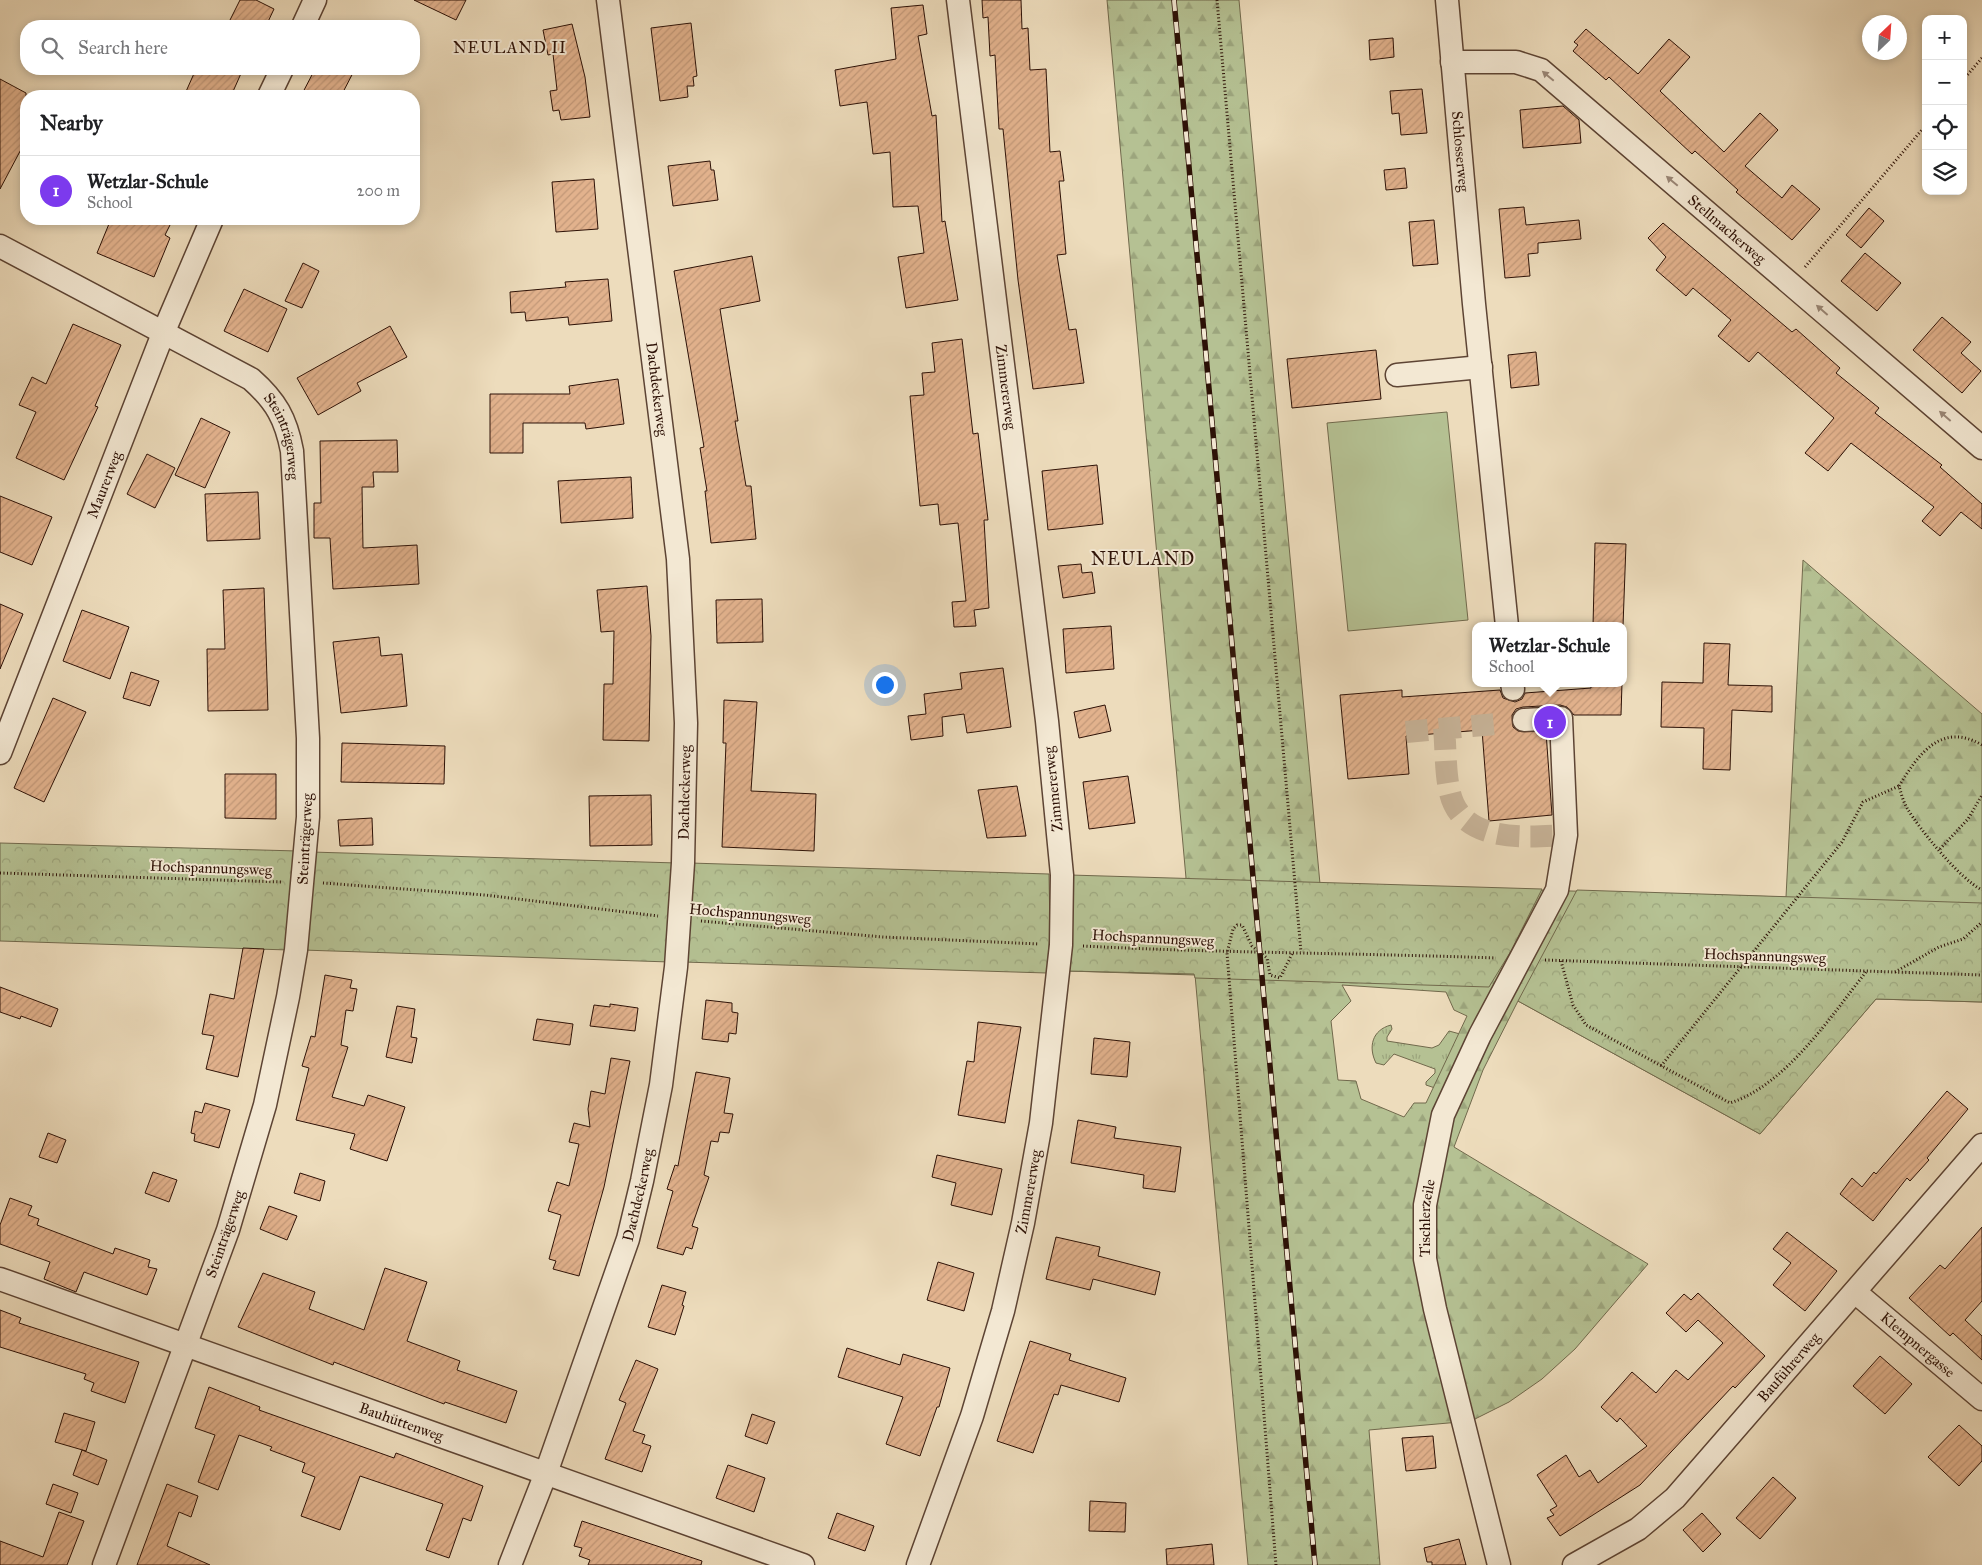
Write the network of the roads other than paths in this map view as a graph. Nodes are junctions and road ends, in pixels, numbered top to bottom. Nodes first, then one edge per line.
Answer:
1 (315, 0) edge
2 (608, 0) edge
3 (958, 0) edge
4 (1447, 0) edge
5 (306, 20) edge
6 (1452, 62) junction
7 (279, 75) edge
8 (272, 90) edge
9 (209, 225) edge
10 (0, 246) edge
11 (164, 331) junction
12 (1482, 367) junction
13 (1397, 375) dead end
14 (1982, 448) edge
15 (1507, 622) edge
16 (1524, 720) dead end
17 (0, 753) edge
18 (1982, 1145) edge
19 (0, 1279) edge
20 (1855, 1292) junction
21 (184, 1345) junction
22 (1982, 1399) edge
23 (546, 1473) junction
24 (104, 1565) edge
25 (510, 1565) edge
26 (803, 1565) edge
27 (918, 1565) edge
28 (1498, 1565) edge
29 (1574, 1565) edge

1 - 5 street
2 - 23 street, Dachdeckerweg
3 - 27 street, Zimmererweg
4 - 6 street, Schlosserweg
6 - 12 street, Schlosserweg
14 -> 6 street, Stellmacherweg
7 - 8 street
9 - 11 street, Maurerweg
10 - 11 street, Steinträgerweg
11 - 17 street, Maurerweg
11 - 21 street, Steinträgerweg
12 - 13 street
12 - 15 street, Schlosserweg
16 - 28 street, Tischlerzeile
18 - 20 street, Bauführerweg
19 - 21 street, Bauhüttenweg
20 - 22 street, Klempnergasse
20 - 29 street, Bauführerweg
21 - 23 street, Bauhüttenweg
21 - 24 street, Steinträgerweg
23 - 25 street, Dachdeckerweg
23 - 26 street, Bauhüttenweg

